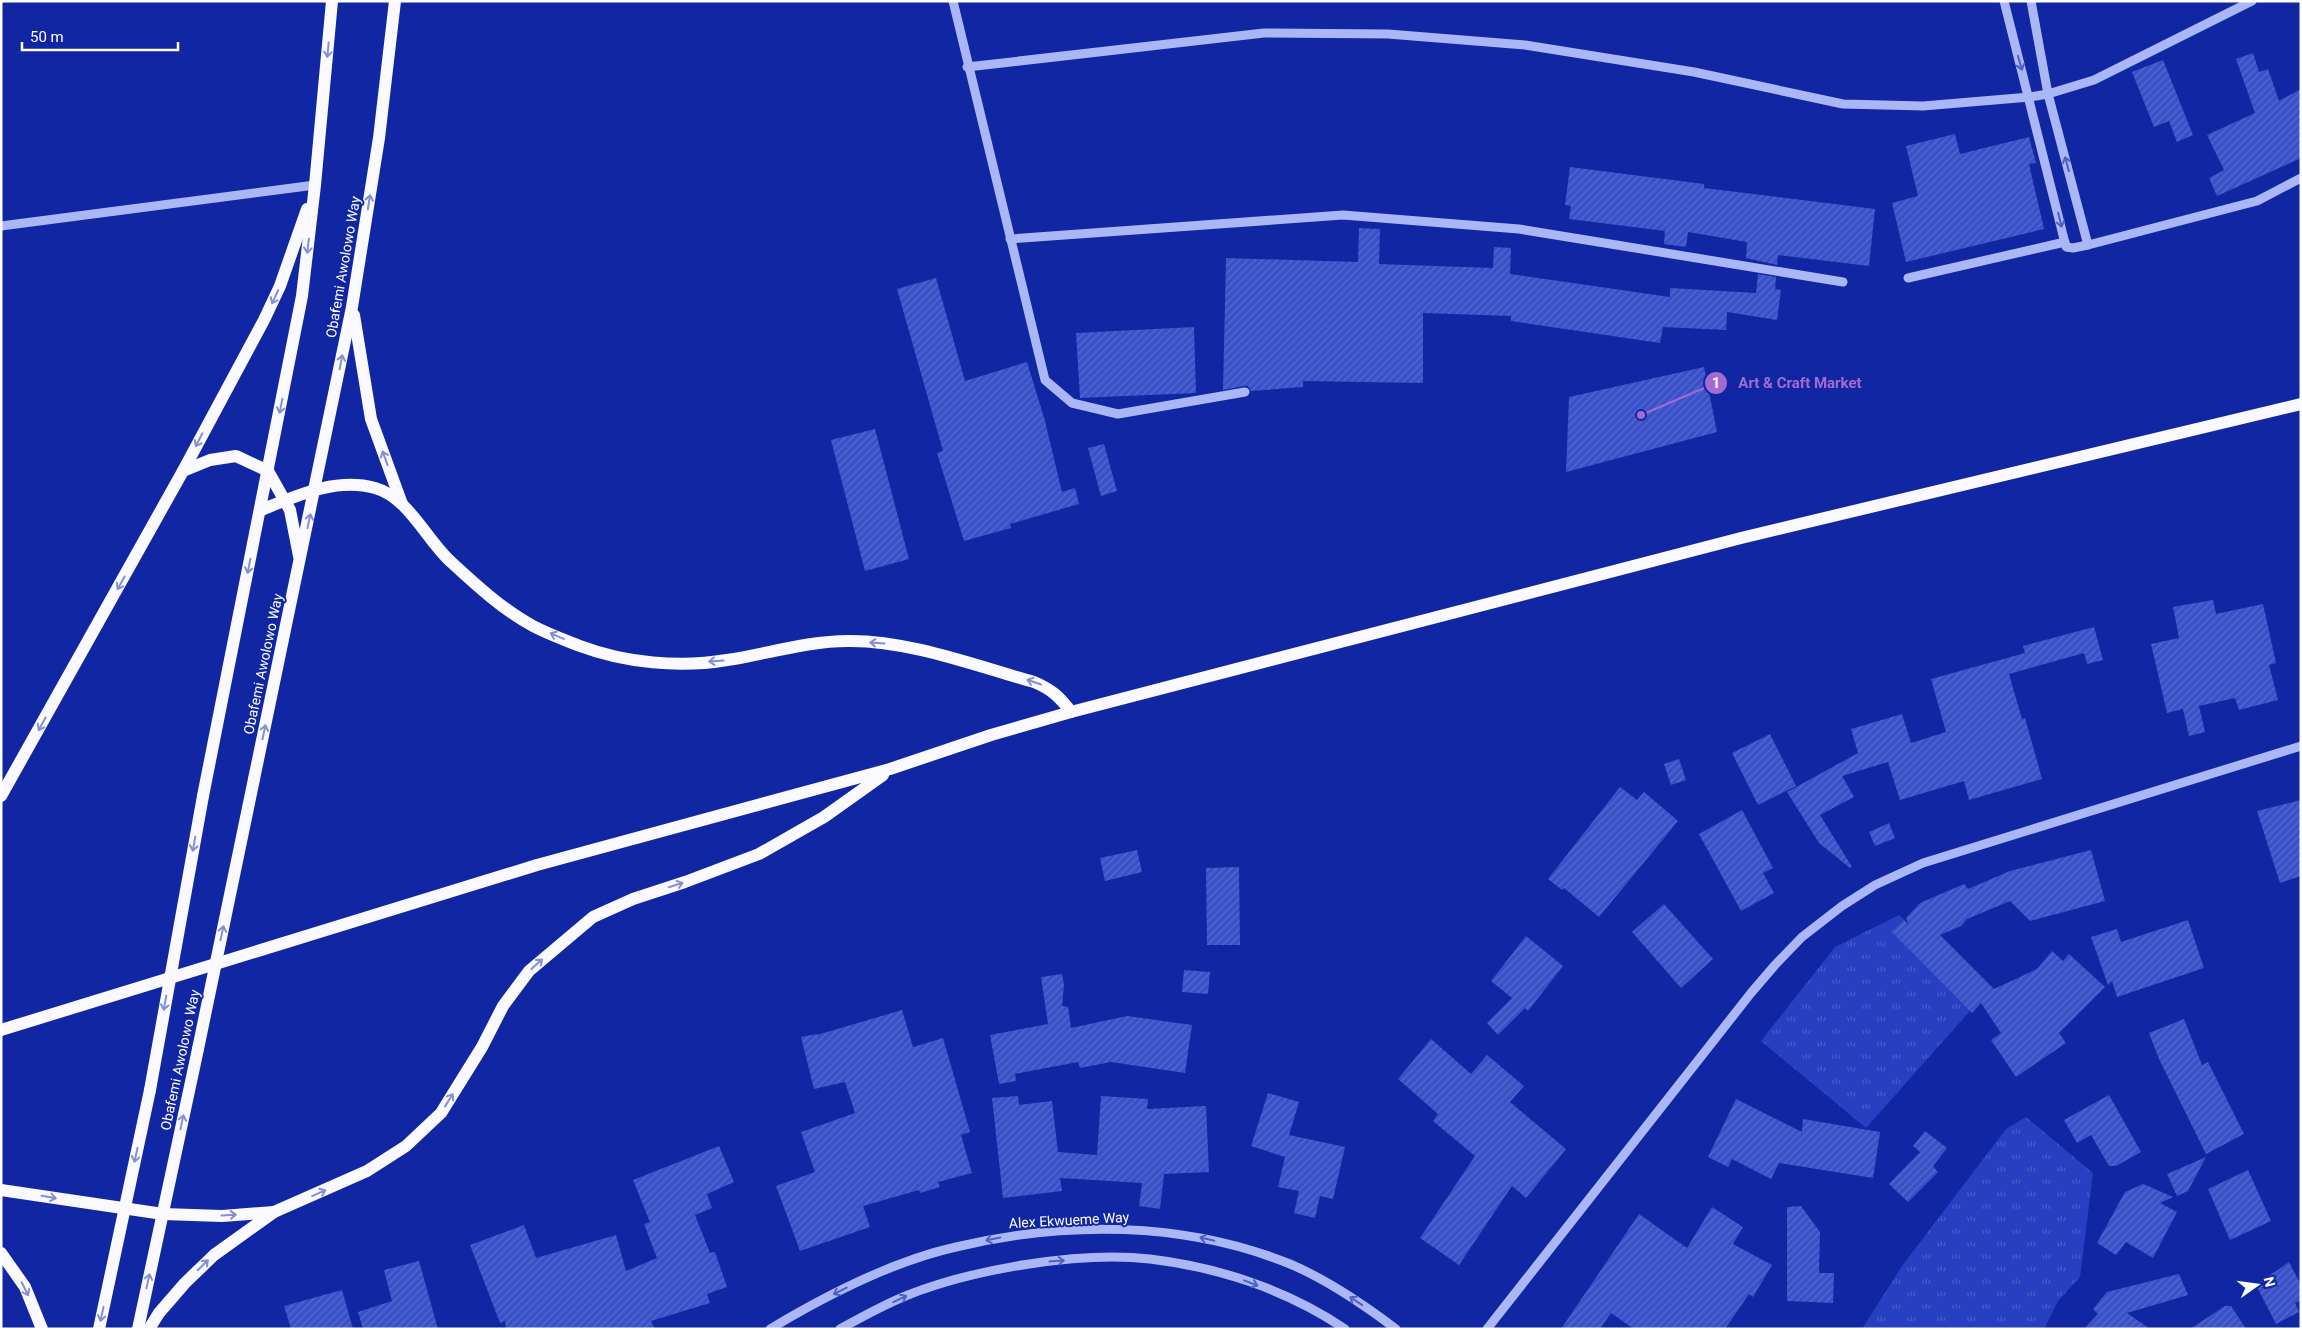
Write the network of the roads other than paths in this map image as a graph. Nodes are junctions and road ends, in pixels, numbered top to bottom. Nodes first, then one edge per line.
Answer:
1 (332, 1) edge
2 (395, 1) edge
3 (953, 1) edge
4 (2004, 1) edge
5 (2032, 1) edge
6 (2252, 1) edge
7 (967, 67) junction
8 (2048, 94) junction
9 (2030, 97) junction
10 (2301, 178) edge
11 (315, 185) junction
12 (1, 226) edge
13 (1010, 239) junction
14 (2065, 242) junction
15 (2088, 245) junction
16 (1908, 278) dead end
17 (1843, 282) dead end
18 (352, 306) junction
19 (1245, 392) dead end
20 (2301, 404) edge
21 (183, 471) junction
22 (268, 471) junction
23 (316, 488) junction
24 (286, 500) junction
25 (402, 504) junction
26 (260, 510) junction
27 (300, 563) junction
28 (1071, 712) junction
29 (2301, 746) edge
30 (890, 769) junction
31 (1, 796) edge
32 (1, 1030) edge
33 (1, 1190) edge
34 (124, 1208) junction
35 (274, 1212) junction
36 (163, 1214) junction
37 (1, 1253) edge
38 (42, 1329) edge
39 (99, 1329) edge
40 (138, 1329) edge
41 (149, 1329) edge
42 (770, 1329) edge
43 (840, 1329) edge
44 (1345, 1329) edge
45 (1396, 1329) edge
46 (1487, 1329) edge

1 -> 11 main road, Obafemi Awolowo Way
18 -> 2 main road, Obafemi Awolowo Way
3 - 7 street
4 -> 9 street
5 - 8 street
6 - 8 street
7 - 9 street
7 - 13 street
8 - 9 street
15 -> 8 street
9 -> 14 street
10 - 15 street
11 - 12 street
11 -> 21 main road
11 -> 22 main road, Obafemi Awolowo Way
13 - 17 street
13 - 19 street
14 - 15 street
14 - 16 street
23 -> 18 main road, Obafemi Awolowo Way
25 -> 18 main road
20 - 28 main road
21 - 22 main road
21 -> 31 main road
22 - 24 main road
22 - 26 main road, Obafemi Awolowo Way
23 - 24 main road
23 - 25 main road
27 -> 23 main road, Obafemi Awolowo Way
24 - 26 main road
24 - 27 main road
28 -> 25 main road
26 -> 34 main road, Obafemi Awolowo Way, bridge
36 -> 27 main road, Obafemi Awolowo Way, bridge
28 - 30 main road
29 - 46 street
30 - 32 main road
35 -> 30 main road
33 -> 34 main road
34 - 36 main road
34 -> 39 main road, Obafemi Awolowo Way
36 -> 35 main road
41 -> 35 main road
40 -> 36 main road, Obafemi Awolowo Way
37 -> 38 main road
45 -> 42 street, Alex Ekwueme Way
43 -> 44 street

